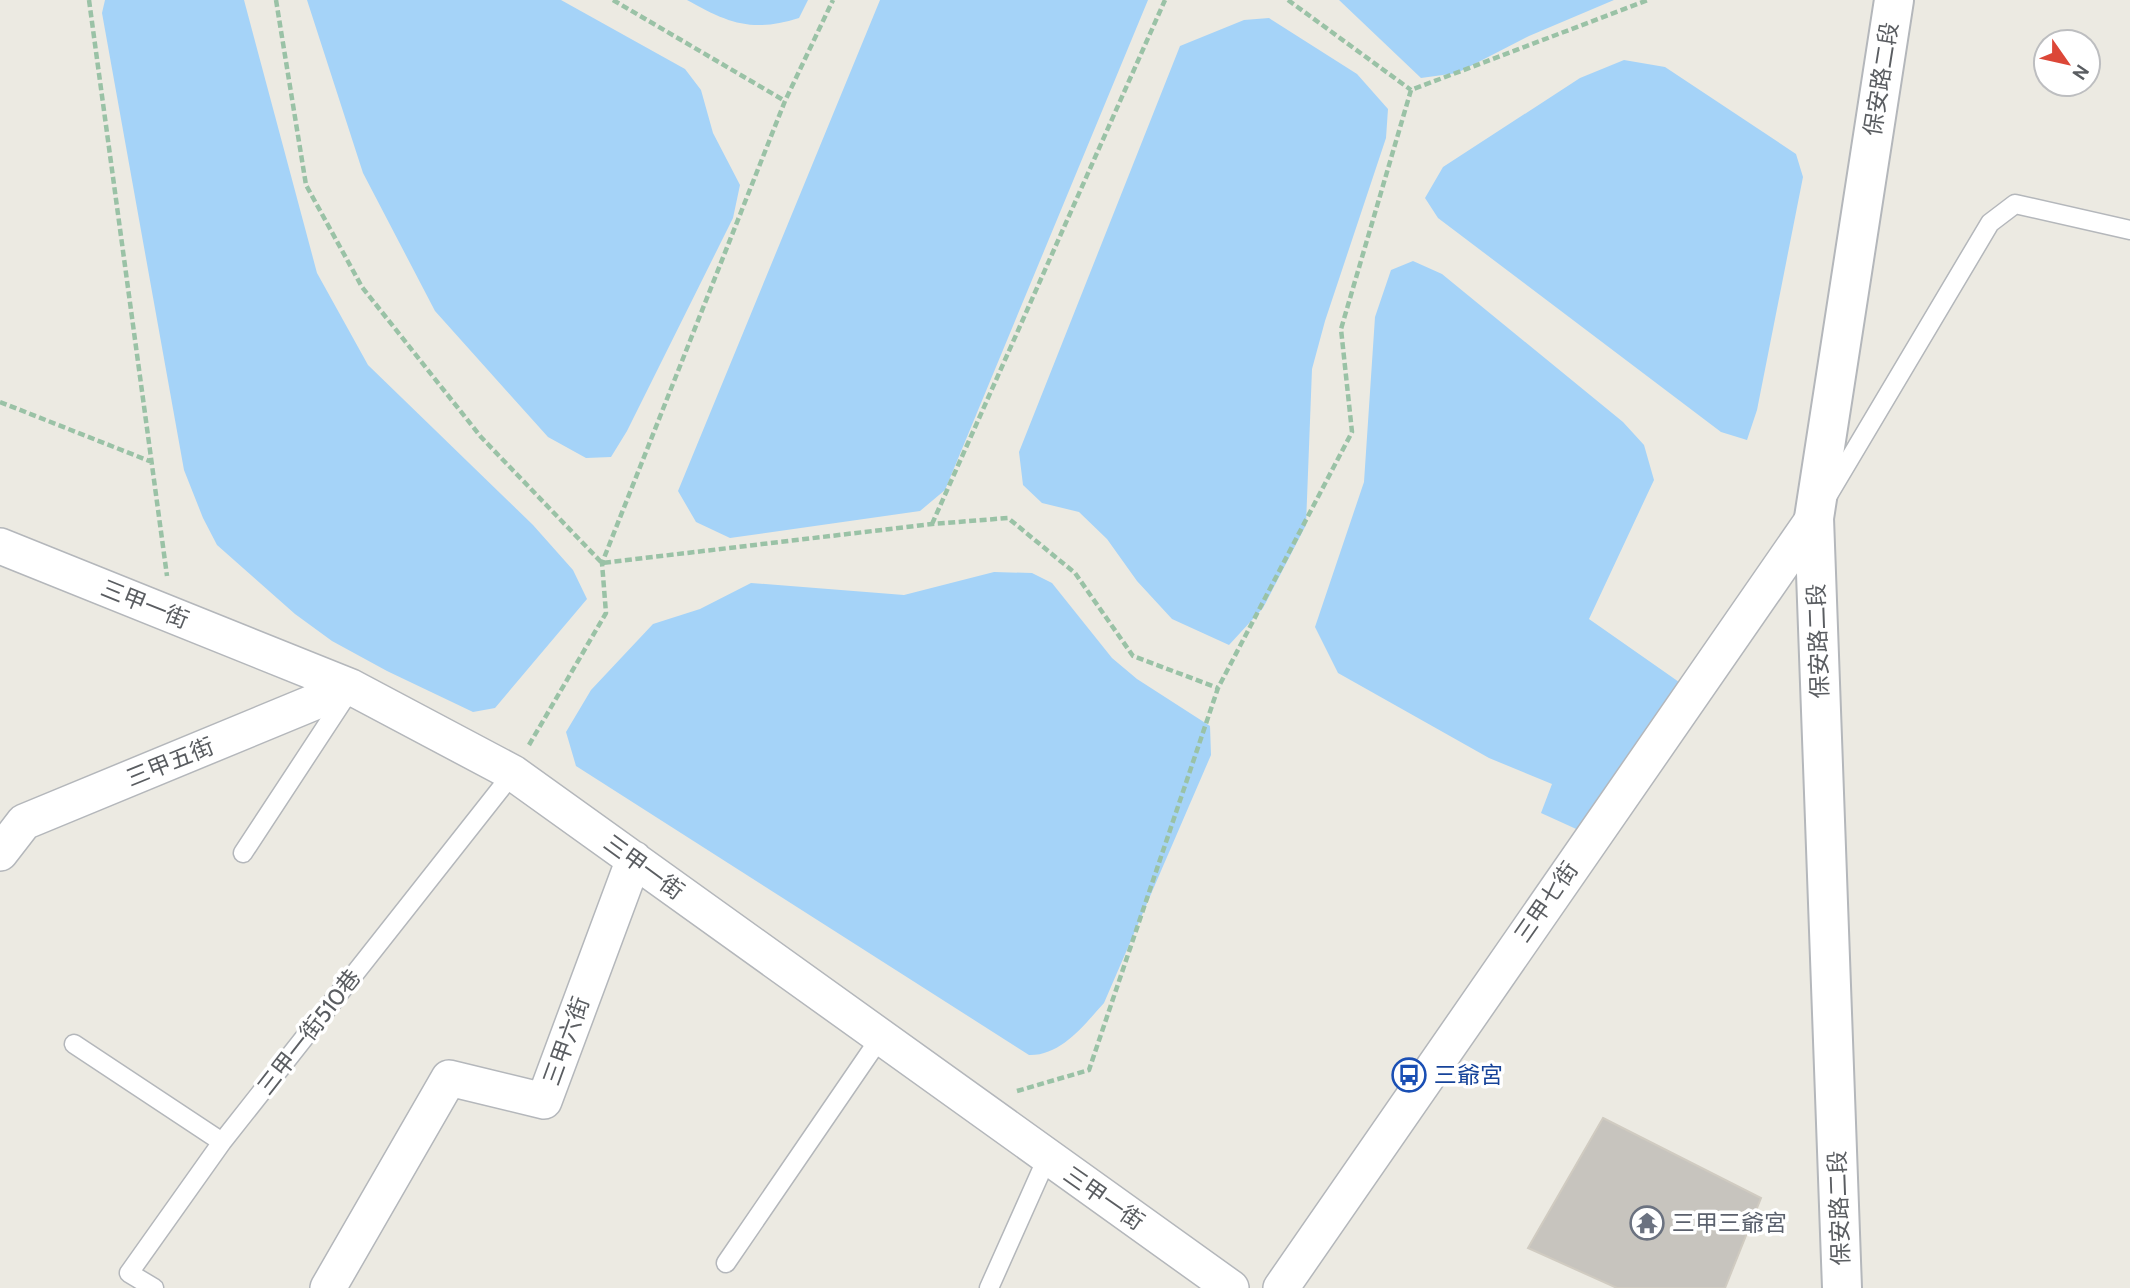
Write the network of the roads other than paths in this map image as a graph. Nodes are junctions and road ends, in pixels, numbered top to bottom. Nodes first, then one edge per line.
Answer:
1 (1894, 0) edge
2 (2130, 230) edge
3 (1814, 518) junction
4 (0, 546) edge
5 (351, 687) junction
6 (513, 773) junction
7 (0, 853) edge
8 (243, 853) dead end
9 (634, 859) junction
10 (880, 1038) junction
11 (74, 1044) dead end
12 (222, 1142) junction
13 (1047, 1158) junction
14 (726, 1262) dead end
15 (154, 1288) edge
16 (328, 1288) edge
17 (989, 1288) edge
18 (1231, 1288) edge
19 (1281, 1288) edge
20 (1842, 1288) edge

1 - 3 street, 保安路二段
2 - 3 lane
3 - 19 street, 三甲七街
3 - 20 street, 保安路二段
4 - 5 street, 三甲一街
5 - 6 street, 三甲一街
5 - 7 street, 三甲五街
5 - 8 lane
6 - 9 street, 三甲一街
6 - 12 lane, 三甲一街510巷
9 - 10 street, 三甲一街
9 - 16 street, 三甲六街
10 - 13 street, 三甲一街
10 - 14 lane
11 - 12 lane
12 - 15 lane, 三甲一街510巷
13 - 17 lane
13 - 18 street, 三甲一街

